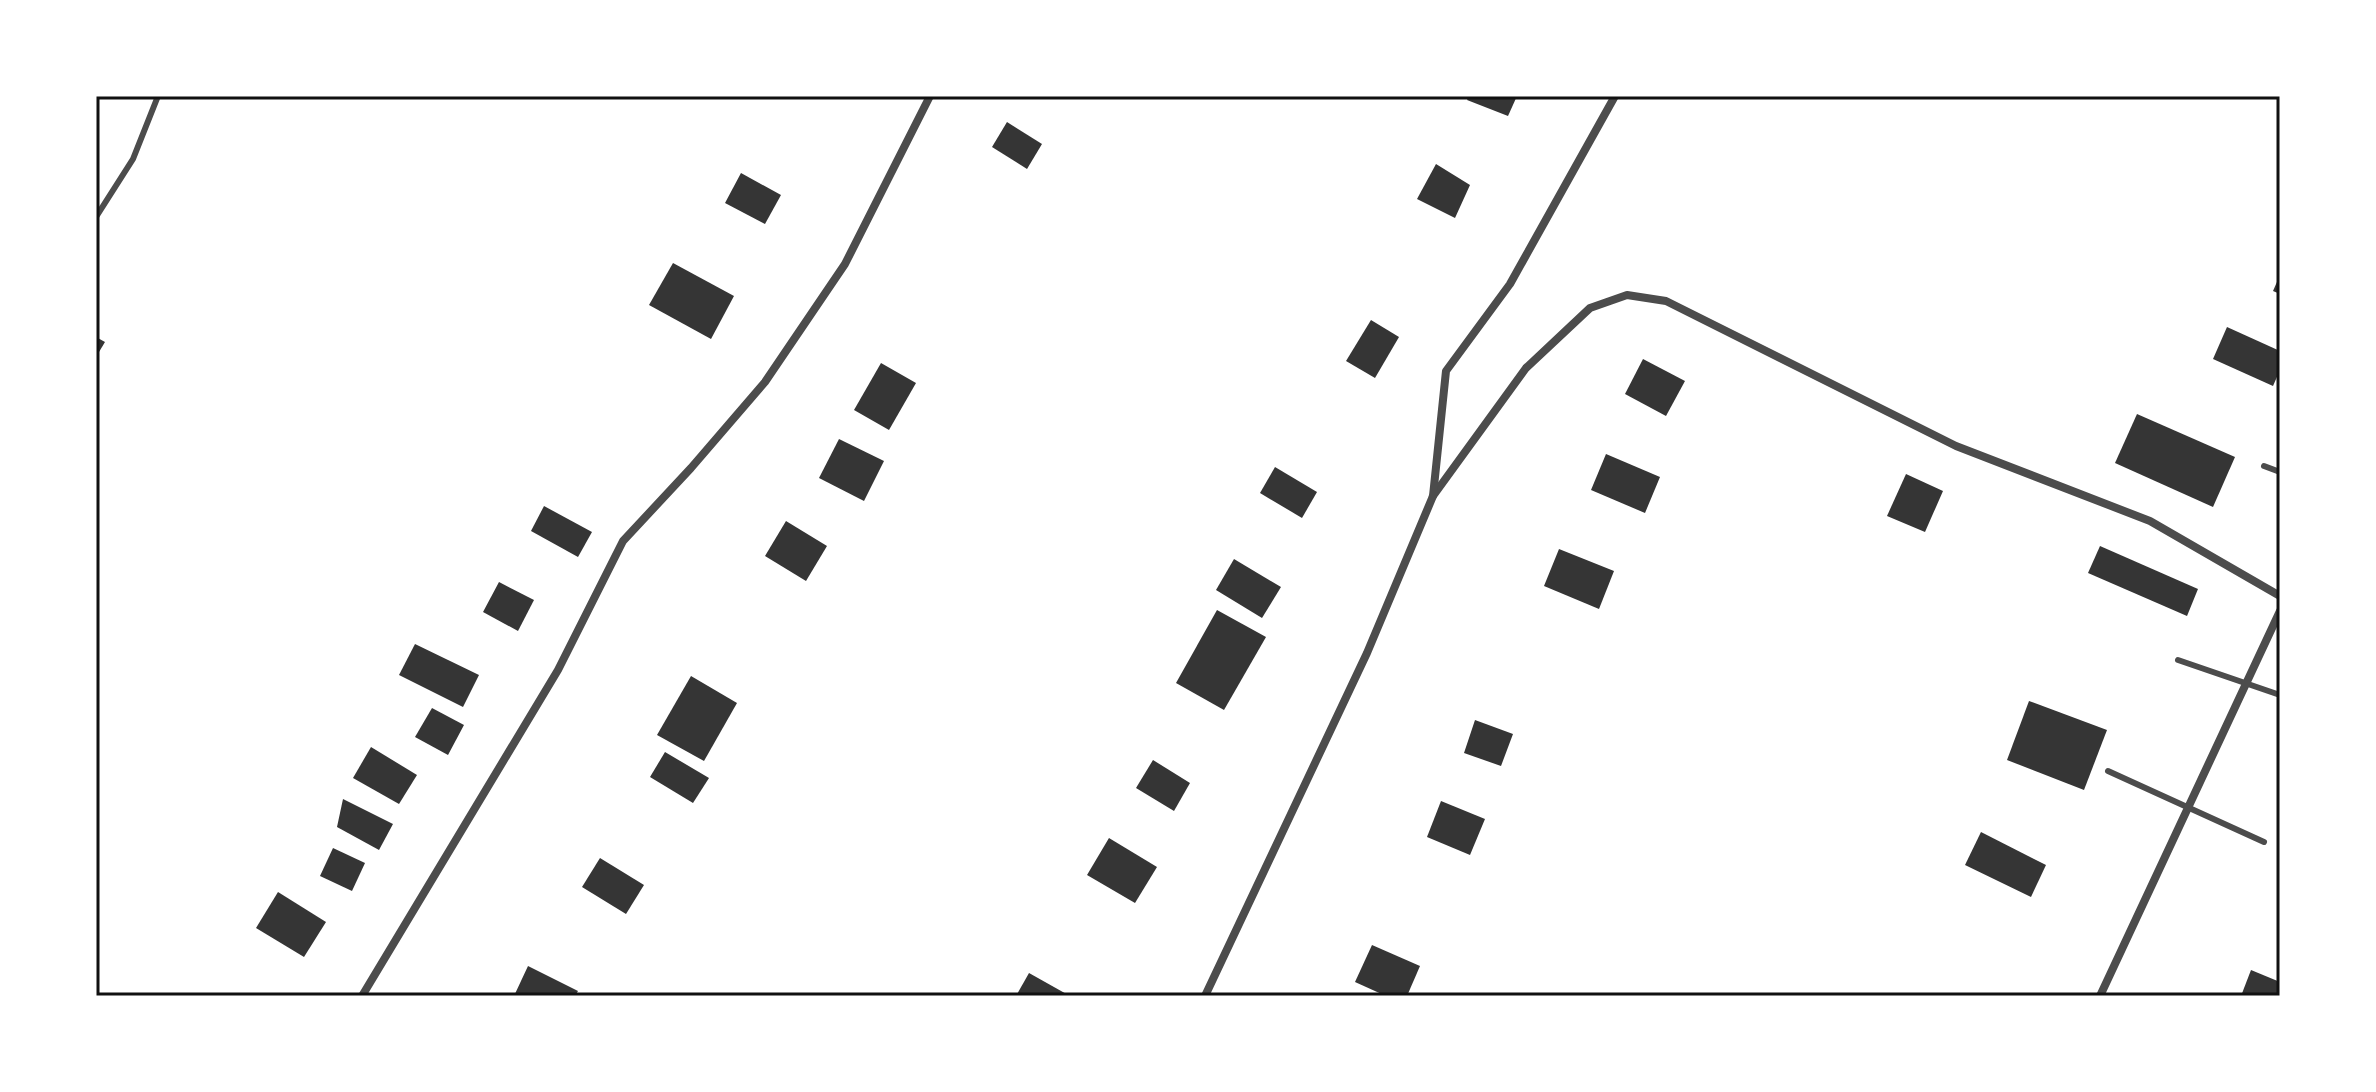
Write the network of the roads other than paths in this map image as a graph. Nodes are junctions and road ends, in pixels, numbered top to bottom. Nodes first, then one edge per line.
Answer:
1 (158, 96) edge
2 (930, 96) edge
3 (1615, 96) edge
4 (96, 217) edge
5 (2264, 466) dead end
6 (2280, 472) edge
7 (1433, 496) junction
8 (2280, 596) edge
9 (2280, 611) edge
10 (2178, 660) dead end
11 (2246, 684) junction
12 (2280, 695) edge
13 (2108, 771) dead end
14 (2188, 807) junction
15 (2264, 842) dead end
16 (362, 996) edge
17 (1205, 996) edge
18 (2100, 996) edge

1 - 4 lane
2 - 16 street
3 - 7 street
5 - 6 lane
7 - 8 street
7 - 17 street
9 - 11 street
10 - 11 lane
11 - 12 lane
11 - 14 street
13 - 14 lane
14 - 15 lane
14 - 18 street

